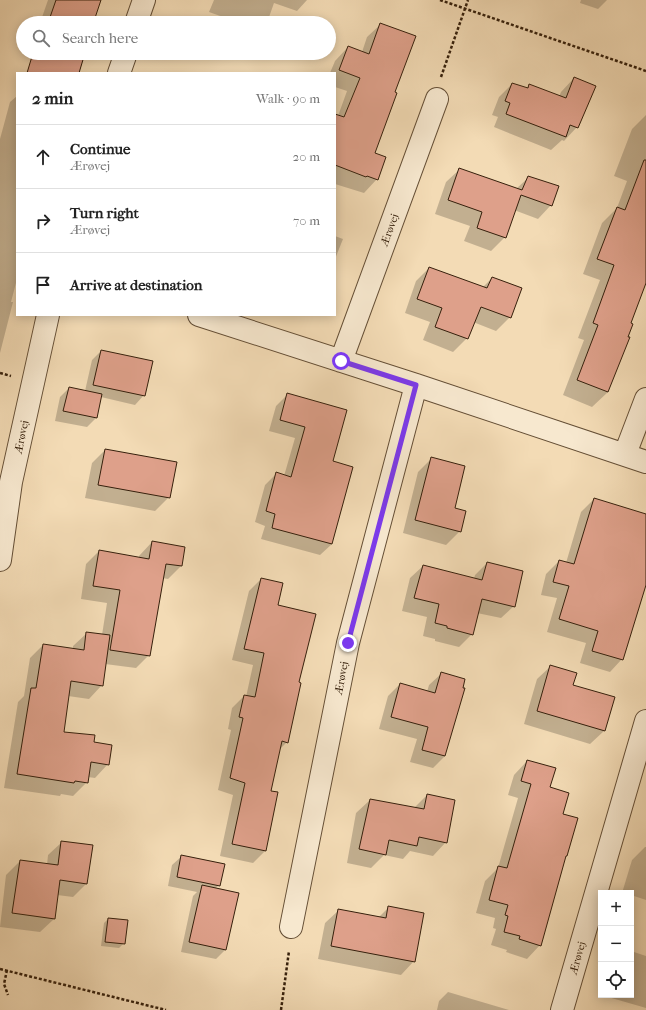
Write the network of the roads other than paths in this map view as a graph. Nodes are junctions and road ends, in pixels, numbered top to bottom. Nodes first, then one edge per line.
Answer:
1 (144, 0) edge
2 (138, 16) edge
3 (124, 60) edge
4 (119, 72) edge
5 (437, 99) road end
6 (48, 316) edge
7 (202, 316) edge
8 (341, 361) junction
9 (416, 385) junction
10 (646, 398) edge
11 (625, 454) junction
12 (646, 462) edge
13 (0, 560) edge
14 (646, 721) edge
15 (291, 927) road end
16 (562, 1010) edge

1 - 2 street
3 - 4 street
5 - 8 street, Ærøvej
6 - 13 street, Ærøvej
7 - 8 street
8 - 9 street
9 - 11 street
9 - 15 street, Ærøvej
10 - 11 street
11 - 12 street
14 - 16 street, Ærøvej

